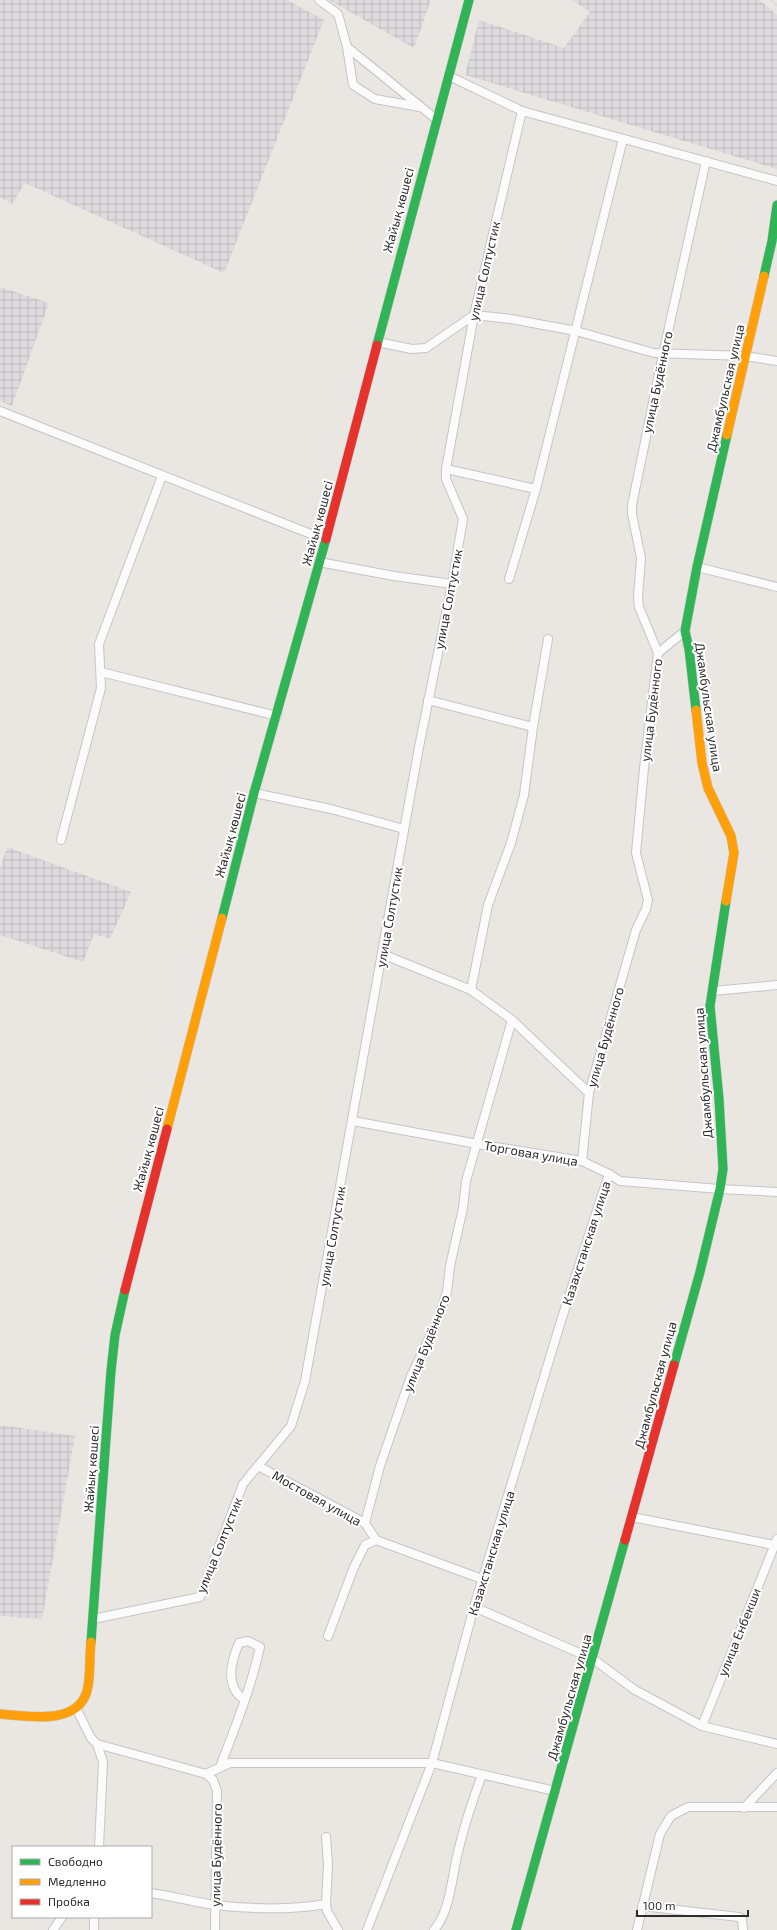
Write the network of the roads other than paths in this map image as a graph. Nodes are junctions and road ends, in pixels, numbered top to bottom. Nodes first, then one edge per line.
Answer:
1 (319, 0) edge
2 (469, 0) edge
3 (347, 47) junction
4 (449, 76) junction
5 (420, 108) junction
6 (522, 111) junction
7 (436, 119) junction
8 (623, 139) junction
9 (706, 161) junction
10 (777, 181) edge
11 (777, 206) edge
12 (474, 315) junction
13 (576, 331) junction
14 (377, 342) junction
15 (663, 354) junction
16 (745, 356) junction
17 (777, 361) edge
18 (0, 411) edge
19 (446, 469) junction
20 (162, 476) junction
21 (536, 488) junction
22 (326, 540) junction
23 (319, 562) junction
24 (697, 567) junction
25 (509, 579) dead end
26 (452, 584) junction
27 (777, 587) edge
28 (685, 631) junction
29 (548, 639) dead end
30 (658, 653) junction
31 (101, 672) junction
32 (428, 700) junction
33 (277, 716) junction
34 (533, 727) junction
35 (254, 793) junction
36 (404, 829) junction
37 (61, 840) dead end
38 (382, 954) junction
39 (777, 985) edge
40 (471, 990) junction
41 (713, 991) junction
42 (512, 1020) junction
43 (589, 1094) junction
44 (353, 1121) junction
45 (476, 1144) junction
46 (582, 1161) junction
47 (609, 1174) junction
48 (720, 1190) junction
49 (777, 1192) edge
50 (258, 1466) junction
51 (632, 1517) junction
52 (365, 1523) junction
53 (376, 1540) junction
54 (776, 1542) edge
55 (482, 1579) junction
56 (474, 1607) junction
57 (93, 1620) junction
58 (328, 1636) dead end
59 (593, 1660) junction
60 (245, 1700) junction
61 (76, 1708) junction
62 (0, 1714) edge
63 (702, 1726) junction
64 (97, 1744) junction
65 (777, 1744) edge
66 (432, 1763) junction
67 (220, 1767) junction
68 (777, 1773) edge
69 (206, 1774) junction
70 (482, 1774) junction
71 (556, 1792) junction
72 (777, 1807) edge
73 (744, 1808) junction
74 (326, 1836) dead end
75 (99, 1846) edge
76 (152, 1893) edge
77 (326, 1904) junction
78 (216, 1905) junction
79 (642, 1906) junction
80 (61, 1918) edge
81 (94, 1918) edge
82 (53, 1930) edge
83 (94, 1930) edge
84 (215, 1930) edge
85 (338, 1930) edge
86 (367, 1930) edge
87 (434, 1930) edge
88 (516, 1930) edge
89 (637, 1930) edge
90 (744, 1930) edge

1 - 3 street
2 - 4 street, Жайық көшесі
3 - 5 street
3 - 5 street
4 - 6 street
4 - 7 street, Жайық көшесі
5 - 7 street
6 - 8 street
6 - 12 street, улица Солтустик
7 - 14 street, Жайық көшесі
8 - 9 street
8 - 13 street
9 - 10 street
9 - 15 street, улица Будённого
11 - 16 street, Джамбульская улица
12 - 13 street
12 - 14 street
12 - 19 street, улица Солтустик
13 - 15 street
13 - 21 street
14 - 22 street, Жайық көшесі
15 - 16 street
15 - 30 street, улица Будённого
16 - 17 street
16 - 24 street, Джамбульская улица
18 - 20 street
19 - 21 street
19 - 26 street, улица Солтустик
20 - 22 street
20 - 31 street
21 - 25 street
22 - 23 street, Жайық көшесі
23 - 26 street
23 - 33 street, Жайық көшесі
24 - 27 street
24 - 28 street, Джамбульская улица
26 - 32 street, улица Солтустик
28 - 30 street
28 - 41 street, Джамбульская улица
29 - 34 street
30 - 43 street, улица Будённого
31 - 33 street
31 - 37 street
32 - 34 street
32 - 36 street, улица Солтустик
33 - 35 street, Жайық көшесі
34 - 40 street
35 - 36 street
35 - 57 street, Жайық көшесі
36 - 38 street, улица Солтустик
38 - 40 street
38 - 44 street, улица Солтустик
39 - 41 street
40 - 42 street
41 - 48 street, Джамбульская улица
42 - 43 street
42 - 45 street, улица Будённого
43 - 46 street, улица Будённого
44 - 45 street, Торговая улица
44 - 50 street, улица Солтустик
45 - 46 street, Торговая улица
45 - 52 street, улица Будённого
46 - 47 street, Торговая улица
47 - 48 street, Торговая улица
47 - 55 street, Казахстанская улица
48 - 49 street, Торговая улица
48 - 51 street, Джамбульская улица
50 - 52 street, Мостовая улица
50 - 57 street, улица Солтустик
51 - 54 street
51 - 59 street, Джамбульская улица
52 - 53 street, Мостовая улица
53 - 55 street
53 - 58 street
54 - 63 street, улица Енбекши
55 - 56 street, Казахстанская улица
56 - 59 street
56 - 66 street, Казахстанская улица
57 - 61 street, Жайық көшесі
59 - 63 street
59 - 71 street, Джамбульская улица
60 - 60 street
60 - 67 street
61 - 62 street
61 - 64 street
63 - 65 street
64 - 69 street
64 - 75 street
66 - 67 street
66 - 70 street
66 - 86 street, Казахстанская улица
67 - 69 street
68 - 73 street
69 - 78 street, улица Будённого
70 - 71 street
70 - 87 street
71 - 88 street, Джамбульская улица
72 - 73 street
73 - 79 street
74 - 77 street
76 - 78 street
77 - 78 street
77 - 85 street
78 - 84 street, улица Будённого
79 - 89 street
79 - 90 street
80 - 82 street
81 - 83 street

